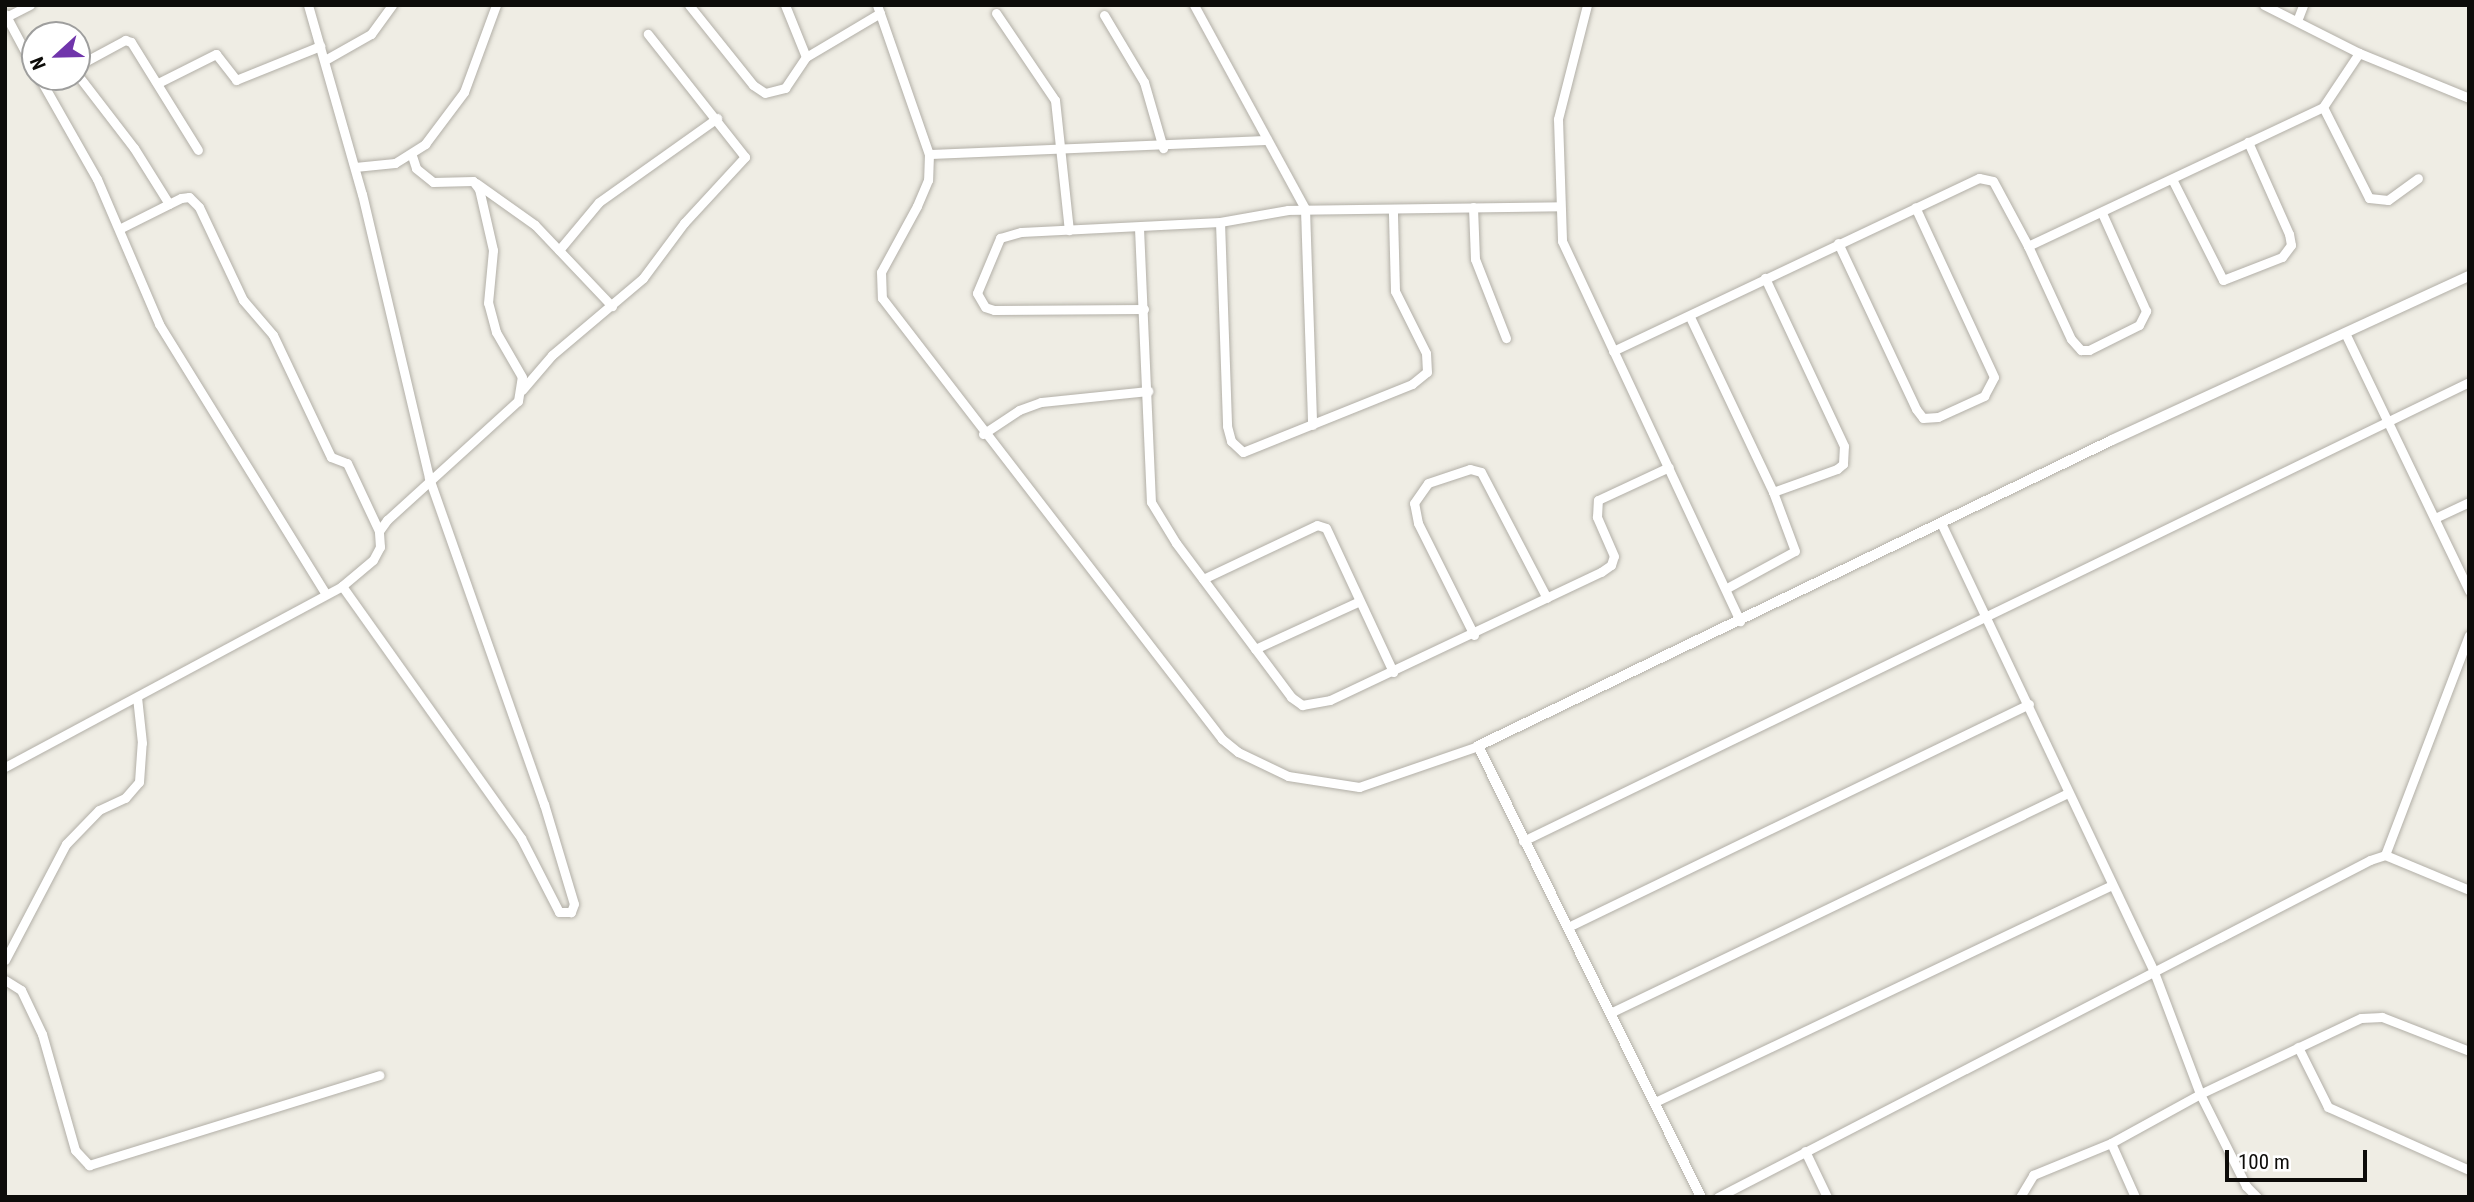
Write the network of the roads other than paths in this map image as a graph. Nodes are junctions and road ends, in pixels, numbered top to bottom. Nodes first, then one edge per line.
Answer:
1 (30, 5) edge
2 (307, 5) edge
3 (392, 5) edge
4 (496, 5) edge
5 (689, 5) edge
6 (785, 5) edge
7 (1194, 5) edge
8 (1587, 5) edge
9 (2264, 5) edge
10 (2304, 5) edge
11 (879, 9) edge
12 (996, 13) dead end
13 (6, 15) edge
14 (1104, 15) dead end
15 (2297, 21) junction
16 (648, 34) dead end
17 (21, 43) edge
18 (320, 46) junction
19 (2359, 52) junction
20 (806, 57) junction
21 (91, 58) edge
22 (325, 60) junction
23 (158, 83) junction
24 (47, 91) edge
25 (90, 91) edge
26 (2469, 98) edge
27 (2323, 107) junction
28 (717, 118) junction
29 (1267, 140) junction
30 (2248, 142) junction
31 (1163, 148) junction
32 (198, 150) dead end
33 (1063, 150) junction
34 (929, 154) junction
35 (412, 156) junction
36 (355, 167) junction
37 (2418, 178) dead end
38 (2172, 179) junction
39 (473, 181) junction
40 (169, 204) junction
41 (1559, 206) junction
42 (1473, 207) junction
43 (1915, 207) junction
44 (1305, 209) junction
45 (1393, 212) junction
46 (2102, 212) junction
47 (1220, 222) junction
48 (1139, 228) junction
49 (120, 229) junction
50 (1069, 230) junction
51 (1838, 243) junction
52 (2028, 246) junction
53 (559, 250) junction
54 (2469, 275) edge
55 (1765, 278) junction
56 (612, 306) junction
57 (1144, 309) junction
58 (1690, 317) junction
59 (2346, 335) junction
60 (1506, 338) dead end
61 (1613, 351) junction
62 (2469, 382) edge
63 (522, 390) junction
64 (1148, 391) junction
65 (2389, 420) junction
66 (1312, 425) junction
67 (984, 434) junction
68 (1669, 467) junction
69 (429, 478) junction
70 (1773, 492) junction
71 (2469, 502) edge
72 (2435, 518) junction
73 (1941, 523) junction
74 (379, 531) junction
75 (1203, 579) junction
76 (342, 586) junction
77 (1727, 588) junction
78 (2469, 591) edge
79 (326, 594) junction
80 (1547, 598) junction
81 (1360, 601) junction
82 (1985, 615) junction
83 (1740, 621) junction
84 (1474, 635) junction
85 (2469, 635) edge
86 (1255, 649) junction
87 (1393, 672) junction
88 (137, 697) junction
89 (2029, 704) junction
90 (1478, 746) junction
91 (5, 767) edge
92 (2068, 793) junction
93 (1523, 841) junction
94 (2385, 855) junction
95 (2112, 885) junction
96 (2469, 890) edge
97 (1568, 927) junction
98 (5, 961) edge
99 (2154, 972) junction
100 (5, 979) edge
101 (1610, 1013) junction
102 (2298, 1047) junction
103 (2469, 1051) edge
104 (379, 1074) dead end
105 (2200, 1094) junction
106 (1655, 1102) junction
107 (2111, 1143) junction
108 (1805, 1151) junction
109 (2469, 1170) edge
110 (1701, 1197) edge
111 (1718, 1197) edge
112 (1828, 1197) edge
113 (2020, 1197) edge
114 (2135, 1197) edge
115 (2257, 1197) edge

1 - 13 street
2 - 18 street
3 - 22 street
4 - 35 street
5 - 20 street
6 - 20 street
7 - 29 street
8 - 41 street
9 - 15 street
10 - 15 street
11 - 20 street
11 - 34 street
12 - 33 street
13 - 17 street
14 - 31 street
15 - 19 street
16 - 28 street
18 - 22 street
18 - 23 street
19 - 26 street
19 - 27 street
21 - 23 street
22 - 36 street
23 - 32 street
24 - 49 street
25 - 40 street
27 - 30 street
27 - 37 street
28 - 53 street
28 - 56 street
29 - 31 street
29 - 44 street
30 - 38 street
30 - 38 street
31 - 33 street
33 - 34 street
33 - 50 street
34 - 67 street
35 - 36 street
35 - 39 street
36 - 69 street
38 - 46 street
39 - 53 street
39 - 63 street
40 - 49 street
40 - 74 street
41 - 42 street
41 - 61 street
42 - 45 street
42 - 60 street
43 - 51 street
43 - 51 street
43 - 52 street
44 - 45 street
44 - 47 street
44 - 66 street
45 - 66 street
46 - 52 street
46 - 52 street
47 - 48 street
47 - 66 street
48 - 50 street
48 - 57 street
49 - 79 street
50 - 57 street
51 - 55 street
53 - 56 street
54 - 59 street
55 - 58 street
55 - 70 street
56 - 63 street
57 - 64 street
58 - 61 street
58 - 70 street
59 - 65 street
59 - 73 street
61 - 68 street
62 - 65 street
63 - 69 street
64 - 67 street
64 - 75 street
65 - 72 street
65 - 82 street
67 - 90 street
68 - 77 street
68 - 80 street
69 - 74 street
69 - 76 street
70 - 77 street
71 - 72 street
72 - 78 street
73 - 82 street
73 - 83 street
74 - 76 street
75 - 81 street
75 - 86 street
76 - 79 street
77 - 83 street
79 - 88 street
80 - 84 street
80 - 84 street
81 - 86 street
81 - 87 street
82 - 89 street
82 - 93 street
83 - 90 street
84 - 87 street
85 - 94 street
86 - 87 street
88 - 91 street
88 - 98 street
89 - 92 street
89 - 97 street
90 - 93 street
92 - 95 street
92 - 101 street
93 - 97 street
94 - 96 street
94 - 99 street
95 - 99 street
95 - 106 street
97 - 101 street
99 - 105 street
99 - 108 street
100 - 104 street
101 - 106 street
102 - 103 street
102 - 105 street
102 - 109 street
105 - 107 street
105 - 115 street
106 - 110 street
107 - 113 street
107 - 114 street
108 - 111 street
108 - 112 street

